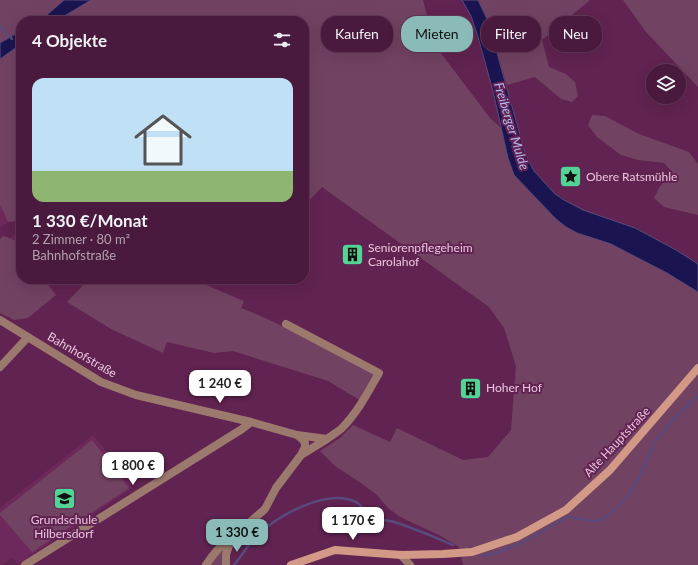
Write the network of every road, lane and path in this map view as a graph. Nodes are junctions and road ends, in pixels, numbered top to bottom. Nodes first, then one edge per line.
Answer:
1 (0, 320) edge
2 (286, 324) dead end
3 (28, 337) junction
4 (0, 367) edge
5 (698, 368) edge
6 (251, 422) junction
7 (297, 434) junction
8 (327, 439) junction
9 (301, 455) junction
10 (232, 538) junction
11 (401, 555) junction
12 (25, 565) edge
13 (206, 565) edge
14 (226, 565) edge
15 (290, 565) edge
16 (410, 565) edge

1 - 3 street, Bahnhofstraße
2 - 8 street
3 - 4 street
3 - 6 street, Bahnhofstraße
5 - 11 main road, Alte Hauptstraße
6 - 7 street, Bahnhofstraße
6 - 12 street
7 - 8 street, Bahnhofstraße
7 - 9 street
8 - 9 street
9 - 10 street
10 - 13 street
10 - 14 street
11 - 15 main road, Alte Hauptstraße
11 - 16 street

